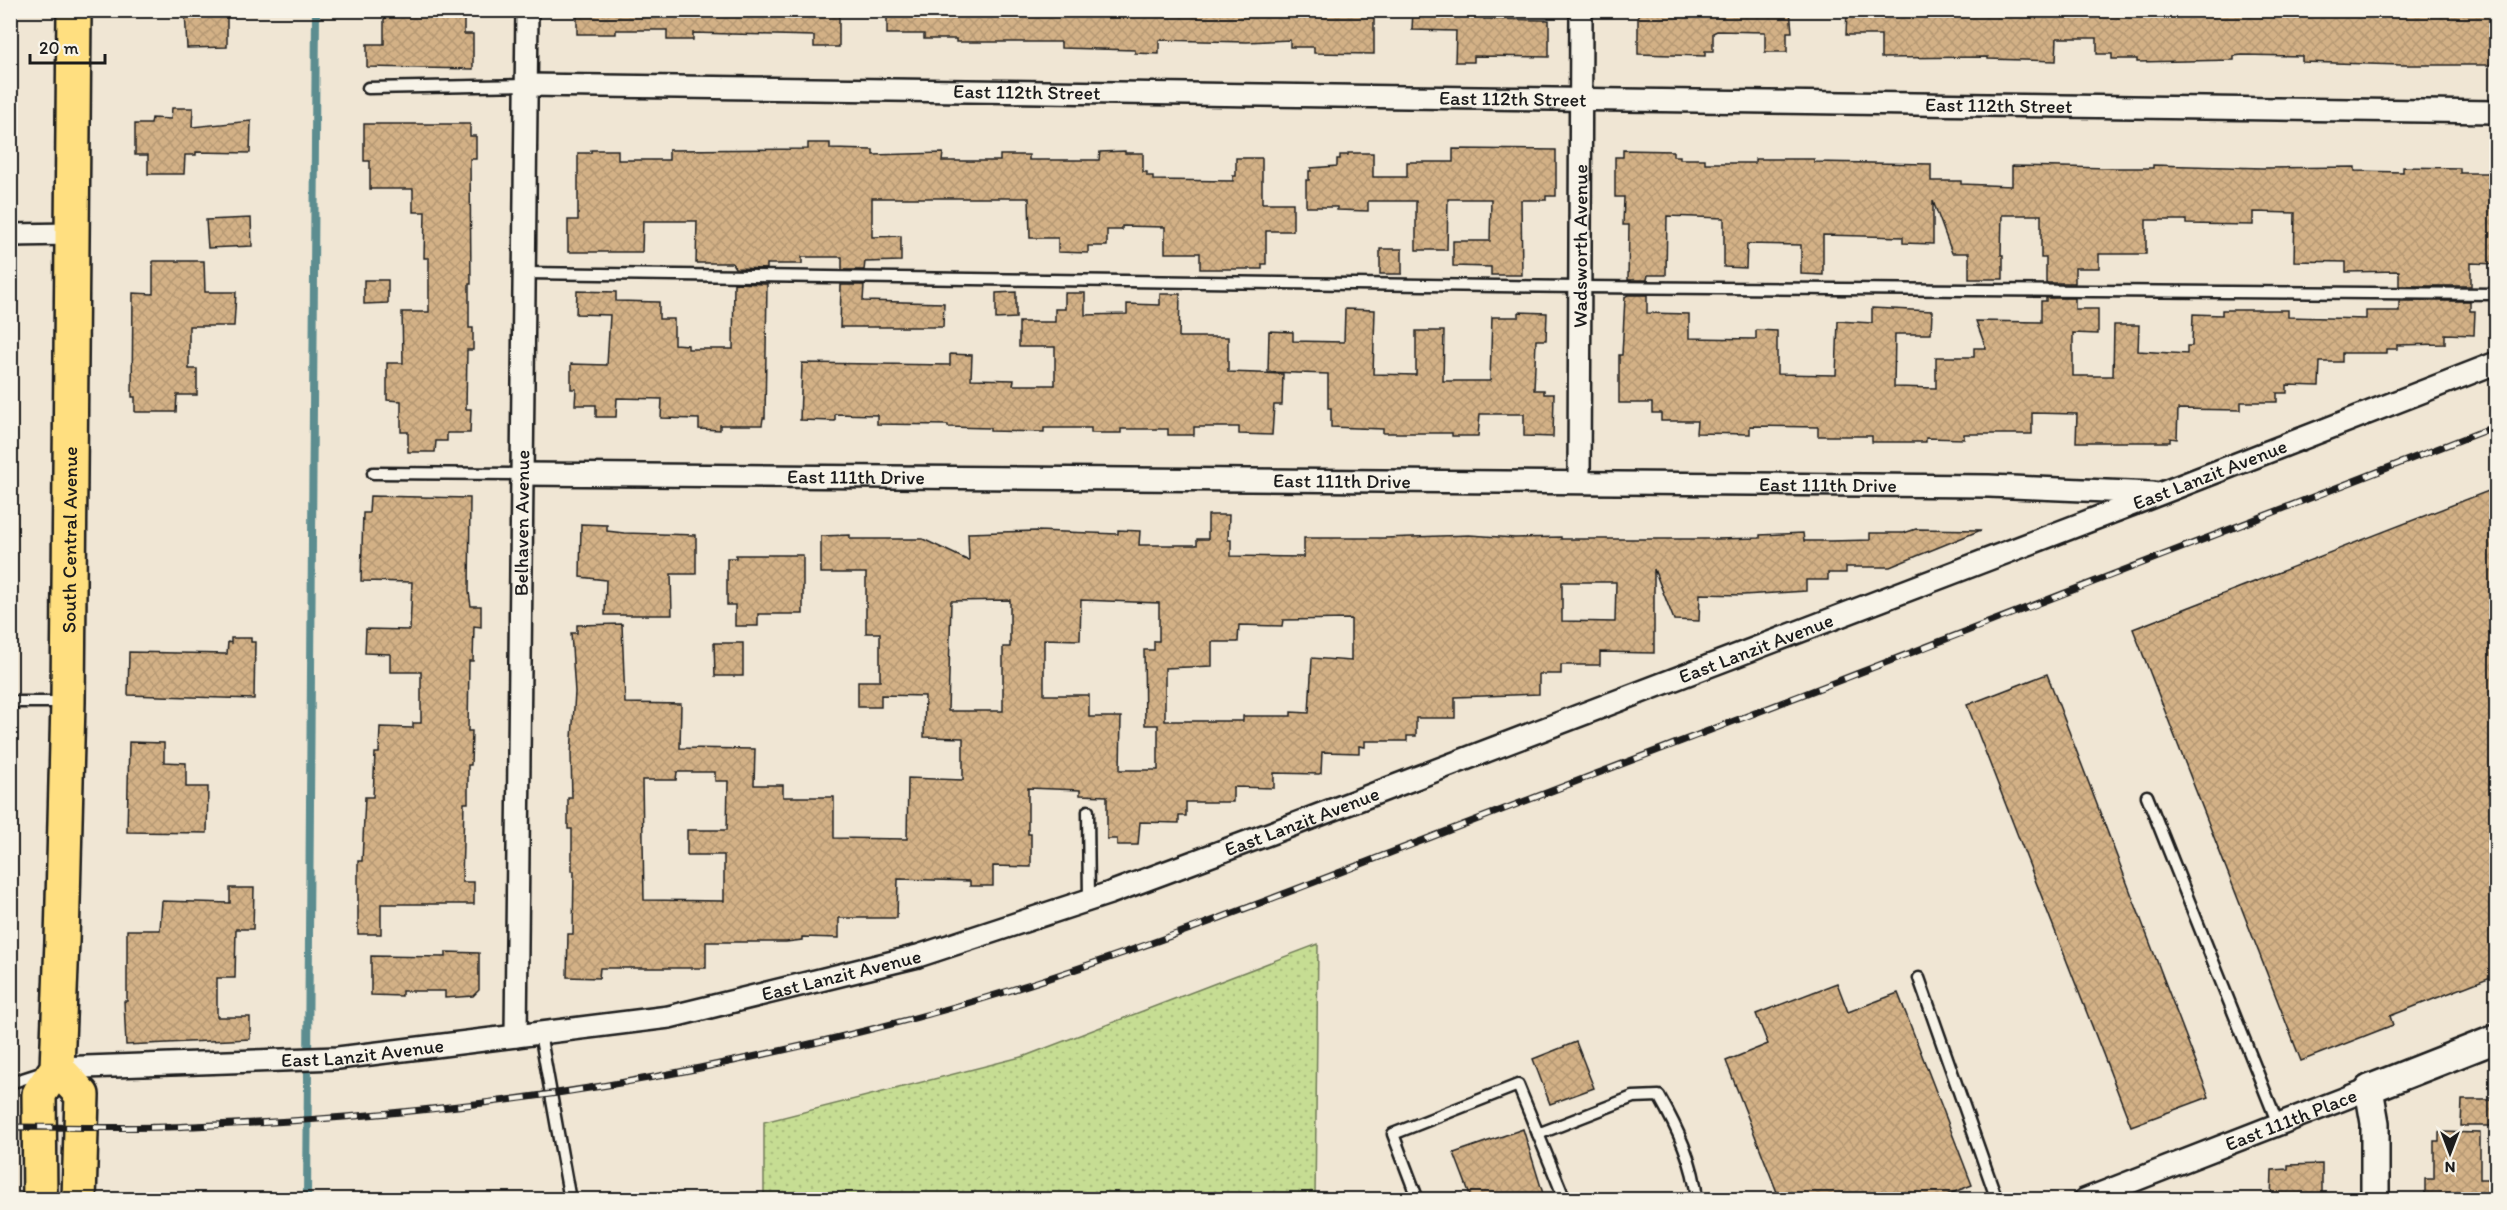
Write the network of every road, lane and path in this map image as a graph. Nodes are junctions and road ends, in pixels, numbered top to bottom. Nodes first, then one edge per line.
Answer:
1 (74, 10) edge
2 (527, 10) edge
3 (1581, 10) edge
4 (527, 85) junction
5 (368, 87) dead end
6 (1580, 99) junction
7 (2496, 112) edge
8 (73, 234) junction
9 (10, 235) edge
10 (525, 273) junction
11 (1580, 287) junction
12 (2496, 294) edge
13 (2496, 363) edge
14 (373, 473) dead end
15 (522, 474) junction
16 (1579, 482) junction
17 (2162, 493) junction
18 (10, 702) edge
19 (68, 702) junction
20 (2147, 796) dead end
21 (1088, 811) dead end
22 (1089, 900) junction
23 (1919, 978) dead end
24 (540, 1033) junction
25 (516, 1036) junction
26 (2496, 1039) edge
27 (57, 1068) junction
28 (10, 1083) edge
29 (2369, 1089) junction
30 (2278, 1124) junction
31 (1538, 1134) junction
32 (40, 1200) edge
33 (79, 1200) edge
34 (570, 1200) edge
35 (1418, 1200) edge
36 (1565, 1200) edge
37 (1697, 1200) edge
38 (1997, 1200) edge
39 (2084, 1200) edge
40 (2375, 1200) edge

1 - 8 main road, South Central Avenue
2 - 4 street, Belhaven Avenue
3 - 6 street, Wadsworth Avenue
4 - 5 lane
4 - 6 street, East 112th Street
4 - 10 street, Belhaven Avenue
6 - 7 street, East 112th Street
6 - 11 street, Wadsworth Avenue
8 - 9 street
8 - 19 main road, South Central Avenue
10 - 11 lane
10 - 15 street, Belhaven Avenue
11 - 12 lane
11 - 16 street, Wadsworth Avenue
13 - 17 street, East Lanzit Avenue
14 - 15 lane
15 - 16 street, East 111th Drive
15 - 25 street, Belhaven Avenue
16 - 17 street, East 111th Drive
17 - 22 street, East Lanzit Avenue
18 - 19 lane
19 - 27 main road, South Central Avenue
20 - 30 lane
21 - 22 lane
22 - 24 street, East Lanzit Avenue
23 - 38 lane
24 - 25 street, East Lanzit Avenue
24 - 34 lane
25 - 27 street, East Lanzit Avenue
26 - 29 street, East 111th Place
27 - 28 lane
27 - 32 main road
27 - 33 main road
29 - 30 street, East 111th Place
29 - 40 street
30 - 39 street, East 111th Place
31 - 35 lane
31 - 36 lane
31 - 37 lane

